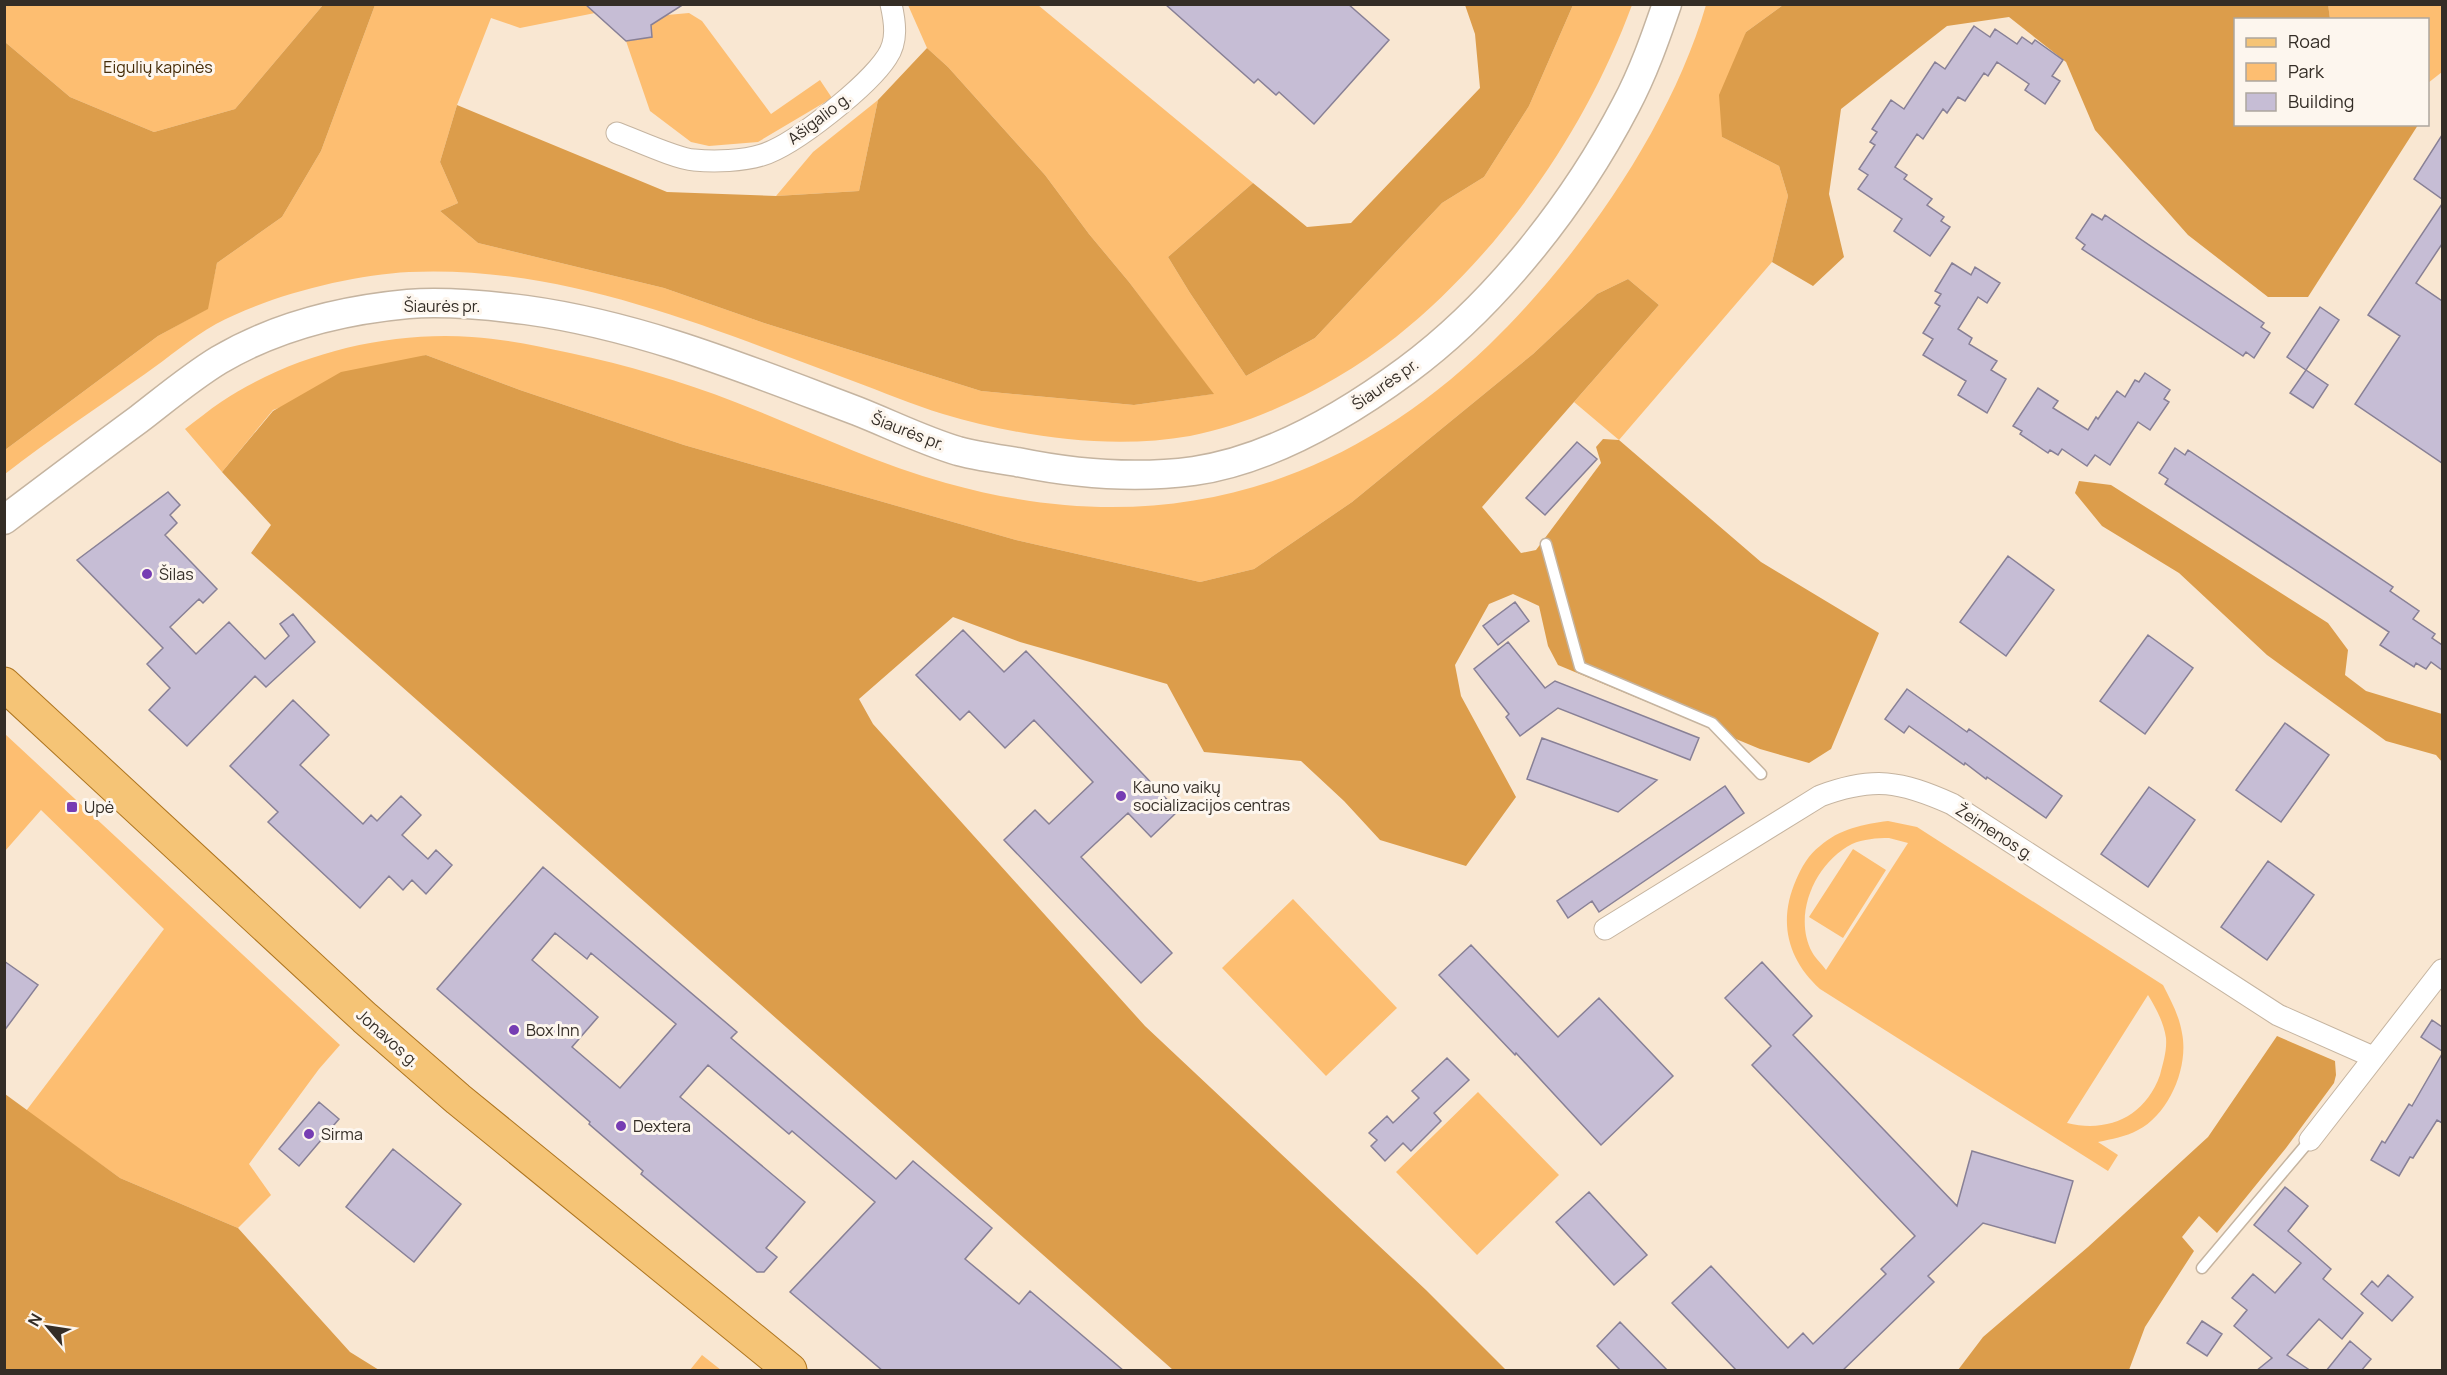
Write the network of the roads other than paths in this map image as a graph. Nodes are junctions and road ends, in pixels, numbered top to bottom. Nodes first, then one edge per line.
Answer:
1 (891, 4) edge
2 (1668, 4) edge
3 (617, 133) dead end
4 (4, 520) edge
5 (1546, 544) dead end
6 (4, 684) edge
7 (1761, 774) dead end
8 (1605, 929) dead end
9 (2442, 970) edge
10 (2373, 1057) junction
11 (2310, 1140) joint
12 (2202, 1269) dead end
13 (790, 1371) edge

1 - 3 street, Ašigalio g.
2 - 4 main road, Šiaurės pr.
5 - 7 lane
6 - 13 main road, Jonavos g.
8 - 10 street, Žeimenos g.
9 - 10 street
10 - 11 street
11 - 12 lane

